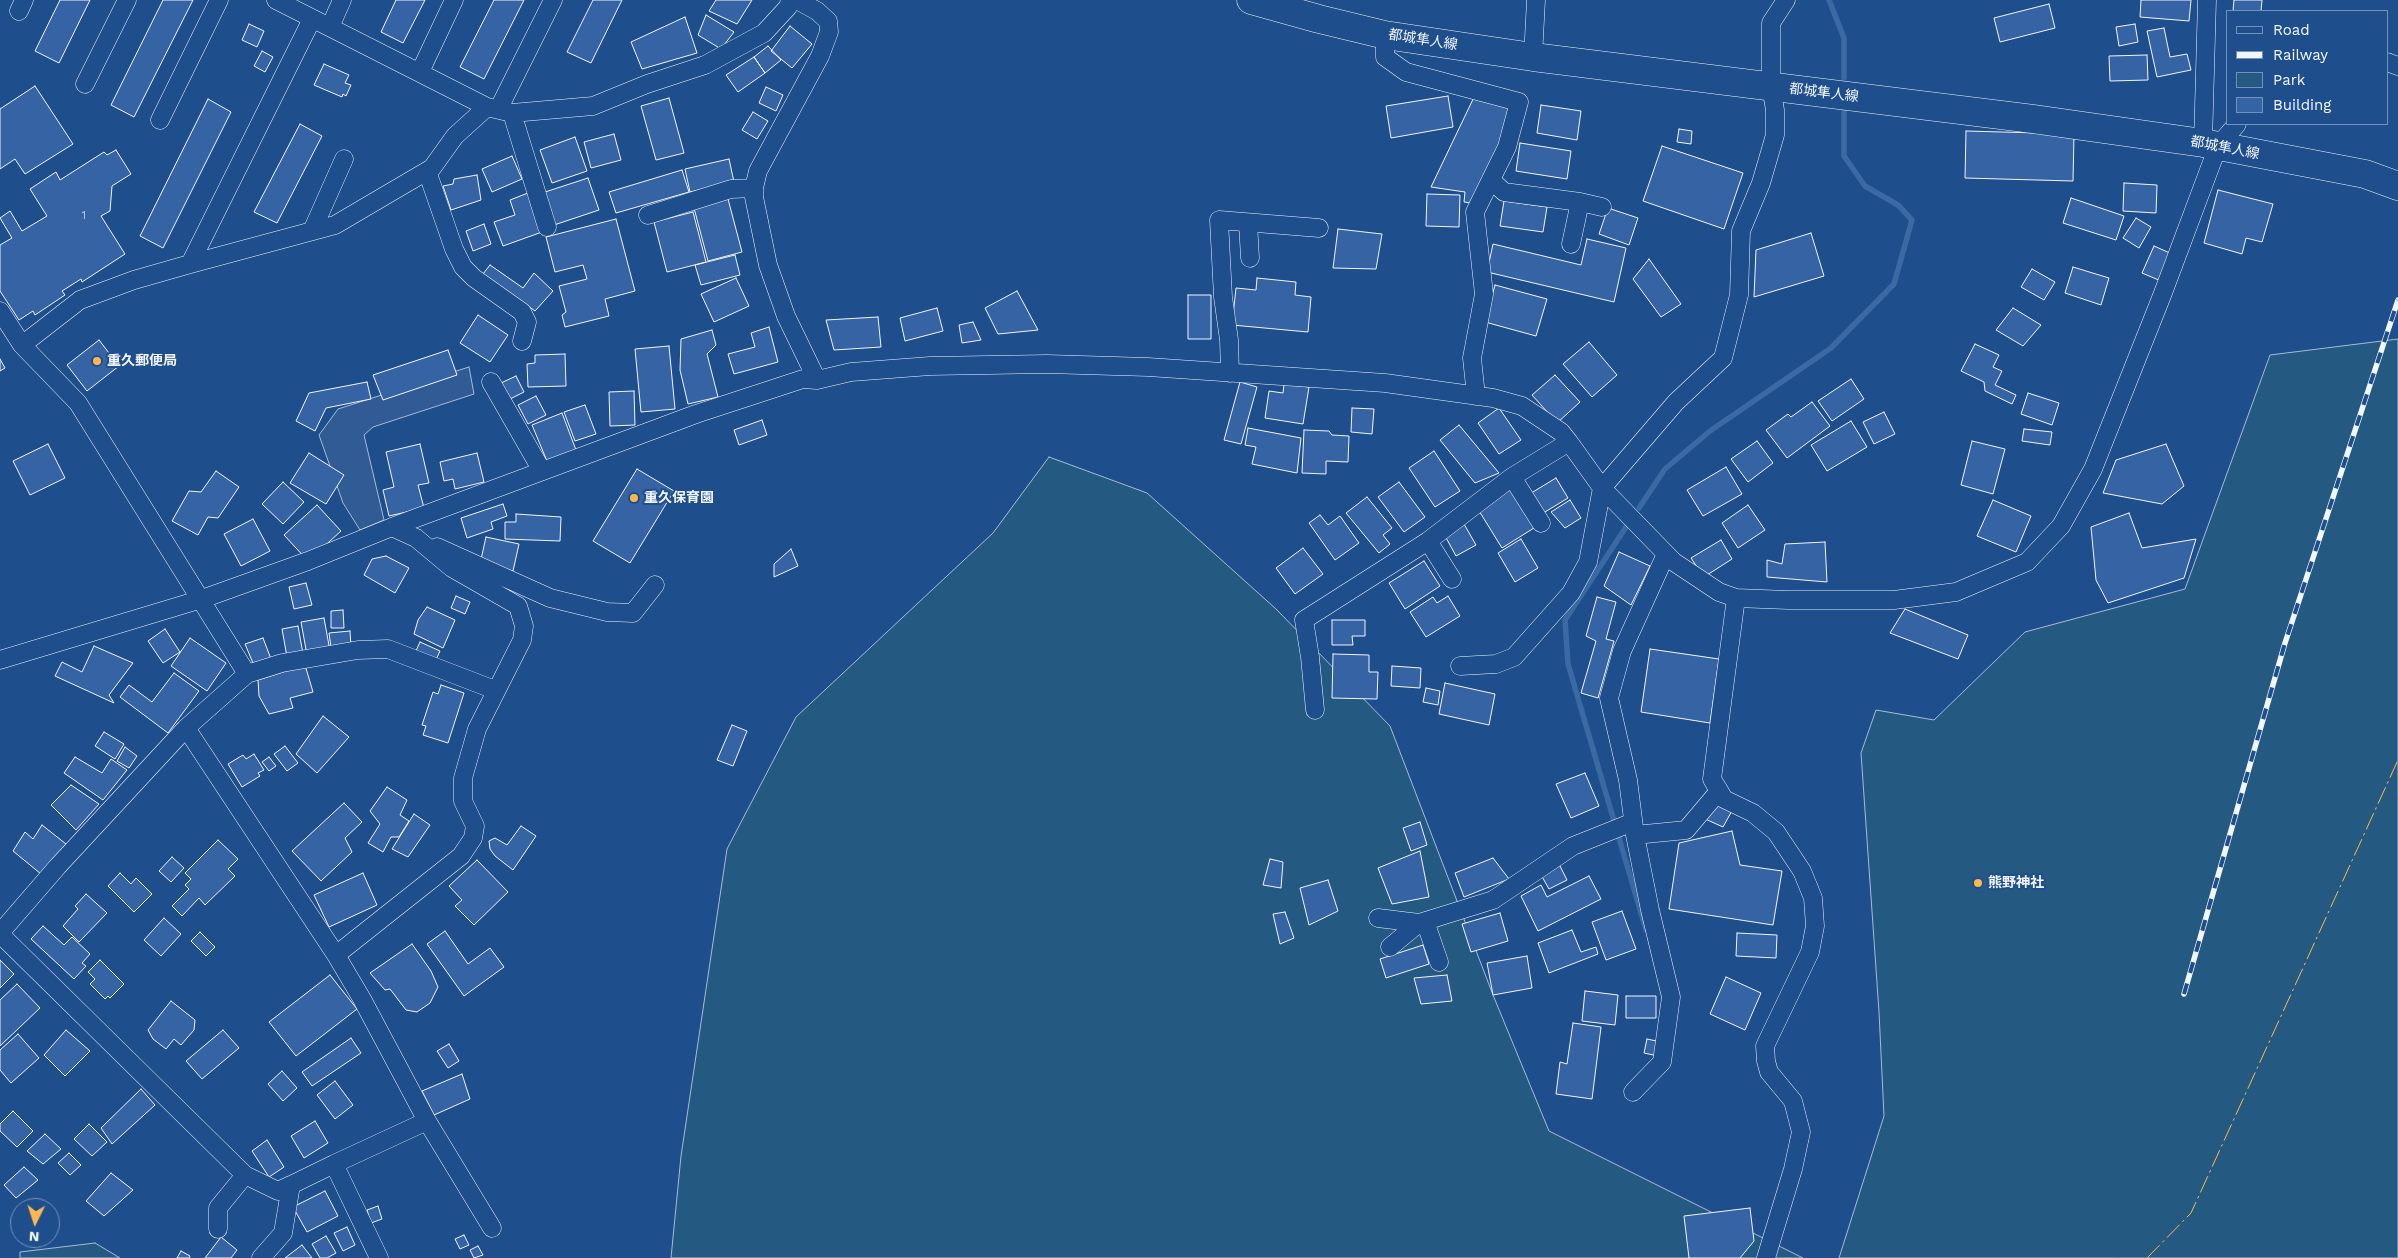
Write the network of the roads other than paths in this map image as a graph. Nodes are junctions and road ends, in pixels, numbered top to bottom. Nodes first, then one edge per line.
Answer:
1 (127, 0) edge
2 (219, 0) edge
3 (276, 0) edge
4 (342, 0) edge
5 (454, 0) edge
6 (553, 0) edge
7 (790, 0) edge
8 (796, 0) edge
9 (1251, 0) edge
10 (1536, 0) edge
11 (1786, 0) edge
12 (2207, 0) edge
13 (312, 19) junction
14 (330, 27) junction
15 (1385, 35) junction
16 (1533, 57) junction
17 (420, 72) junction
18 (85, 84) dead end
19 (1771, 87) junction
20 (499, 109) junction
21 (160, 120) dead end
22 (2236, 125) edge
23 (2211, 144) junction
24 (344, 159) dead end
25 (427, 171) junction
26 (1491, 180) junction
27 (2398, 186) edge
28 (754, 188) junction
29 (1580, 202) junction
30 (1602, 207) dead end
31 (648, 215) dead end
32 (1248, 223) junction
33 (547, 226) dead end
34 (1319, 228) dead end
35 (312, 230) junction
36 (1571, 244) dead end
37 (1250, 258) dead end
38 (190, 264) junction
39 (0, 311) edge
40 (522, 341) dead end
41 (22, 345) junction
42 (1230, 373) junction
43 (817, 380) junction
44 (491, 382) dead end
45 (1476, 396) junction
46 (1569, 442) junction
47 (542, 471) junction
48 (1512, 478) junction
49 (1602, 488) junction
50 (1541, 523) dead end
51 (392, 527) junction
52 (416, 538) junction
53 (1428, 541) junction
54 (1666, 554) junction
55 (1452, 578) dead end
56 (655, 585) dead end
57 (202, 598) junction
58 (1736, 598) junction
59 (0, 660) edge
60 (1460, 666) dead end
61 (247, 674) junction
62 (495, 690) junction
63 (1314, 710) dead end
64 (186, 728) junction
65 (1719, 791) junction
66 (1625, 829) junction
67 (1378, 918) dead end
68 (1422, 922) junction
69 (0, 933) edge
70 (1390, 947) dead end
71 (336, 955) junction
72 (1439, 962) dead end
73 (1633, 1092) dead end
74 (427, 1121) junction
75 (334, 1164) junction
76 (245, 1175) junction
77 (291, 1185) junction
78 (492, 1228) dead end
79 (218, 1229) dead end
80 (261, 1258) edge
81 (379, 1258) edge
82 (1766, 1258) edge

1 - 18 street
2 - 21 street
3 - 13 street
4 - 14 street
5 - 17 street
6 - 20 street
7 - 20 street
8 - 28 street
9 - 15 main road, 都城隼人線
10 - 16 street
11 - 19 street
12 - 23 street
13 - 14 street
13 - 38 street
14 - 17 street
15 - 16 main road, 都城隼人線
15 - 26 street
16 - 19 main road, 都城隼人線
17 - 20 street
19 - 23 main road, 都城隼人線
19 - 49 street
20 - 25 street
20 - 33 street
22 - 23 street
23 - 27 main road, 都城隼人線
23 - 58 street
24 - 35 street
25 - 35 street
25 - 40 street
26 - 29 street
26 - 45 street
28 - 31 street
28 - 43 street
29 - 30 street
29 - 36 street
32 - 34 street
32 - 37 street
32 - 42 street
35 - 38 street
38 - 41 street
39 - 41 street
41 - 57 street
42 - 43 street
42 - 45 street
43 - 47 street
44 - 47 street
45 - 46 street
46 - 48 street
46 - 49 street
47 - 51 street
48 - 50 street
48 - 53 street
49 - 54 street
49 - 60 street
51 - 52 street
51 - 57 street
52 - 56 street
52 - 62 street
53 - 55 street
53 - 63 street
54 - 58 street
54 - 66 street
57 - 59 street
57 - 61 street
58 - 65 street
61 - 62 street
61 - 64 street
62 - 71 street
64 - 69 street
64 - 71 street
65 - 66 street
65 - 82 street
66 - 68 street
66 - 73 street
67 - 68 street
68 - 70 street
68 - 72 street
69 - 76 street
71 - 74 street
74 - 75 street
74 - 78 street
75 - 77 street
75 - 81 street
76 - 77 street
76 - 79 street
77 - 80 street

